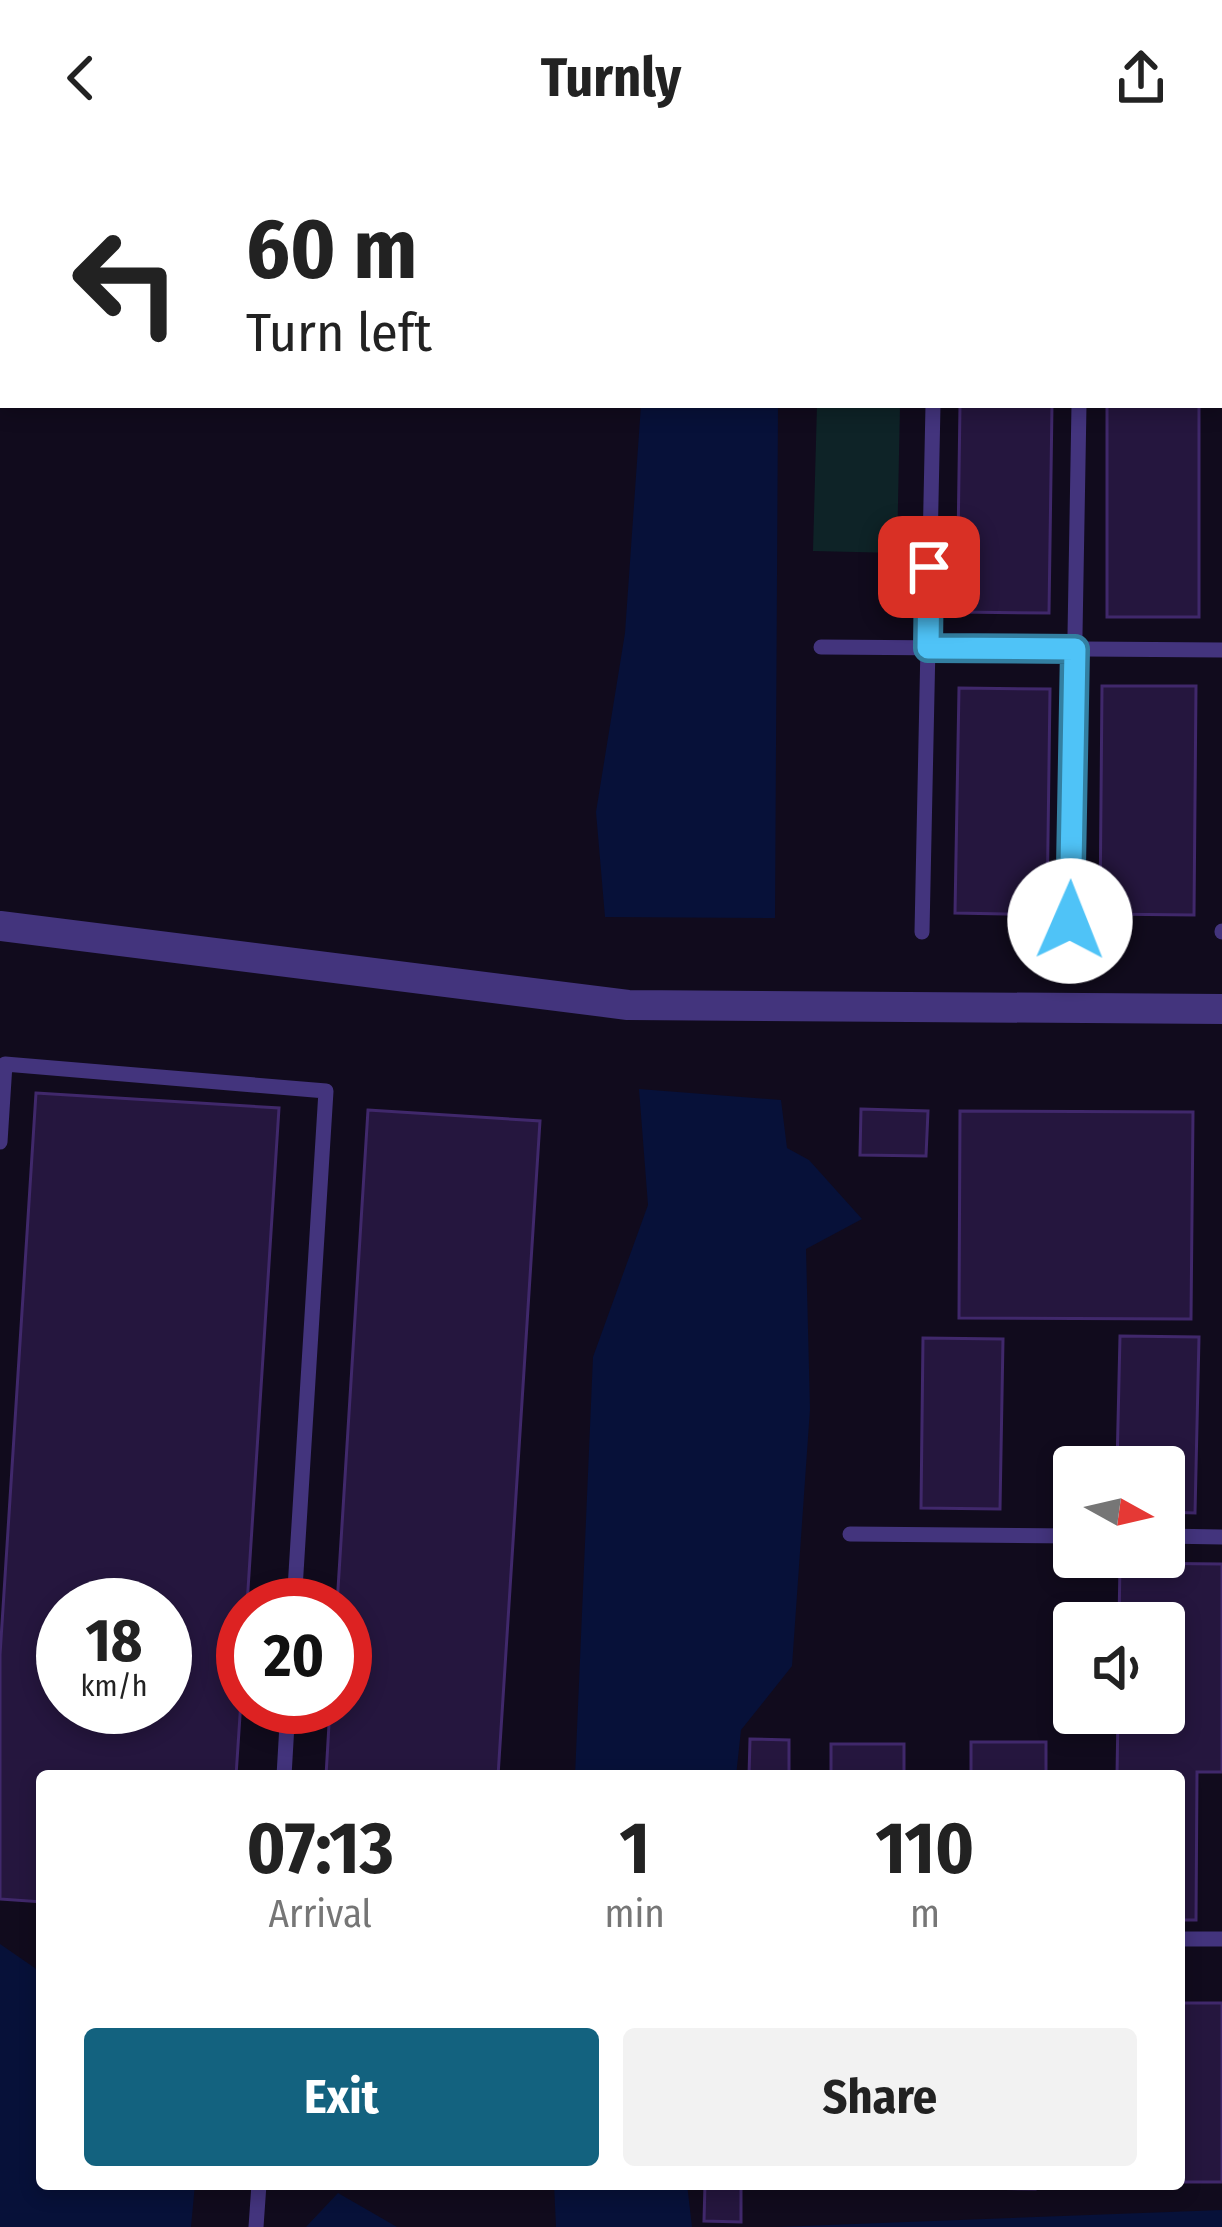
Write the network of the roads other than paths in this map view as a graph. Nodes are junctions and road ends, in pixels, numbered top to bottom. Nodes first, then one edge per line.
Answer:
1 (933, 408) edge
2 (1079, 408) edge
3 (821, 647) dead end
4 (928, 648) junction
5 (1075, 649) junction
6 (1222, 650) edge
7 (1070, 921) dead end
8 (0, 926) edge
9 (922, 932) dead end
10 (1222, 1009) edge
11 (0, 1142) edge
12 (850, 1534) dead end
13 (1053, 1536) edge
14 (1185, 1536) edge
15 (1222, 1537) edge
16 (296, 1578) edge
17 (286, 1734) edge
18 (284, 1770) edge
19 (1185, 1939) edge
20 (1222, 1939) edge
21 (259, 2190) edge
22 (256, 2227) edge

1 - 4 lane
2 - 5 lane
3 - 4 lane
4 - 5 lane
4 - 9 lane
5 - 6 lane
5 - 7 lane
8 - 10 street
11 - 16 lane
12 - 13 lane
14 - 15 lane
17 - 18 lane
19 - 20 lane
21 - 22 lane

